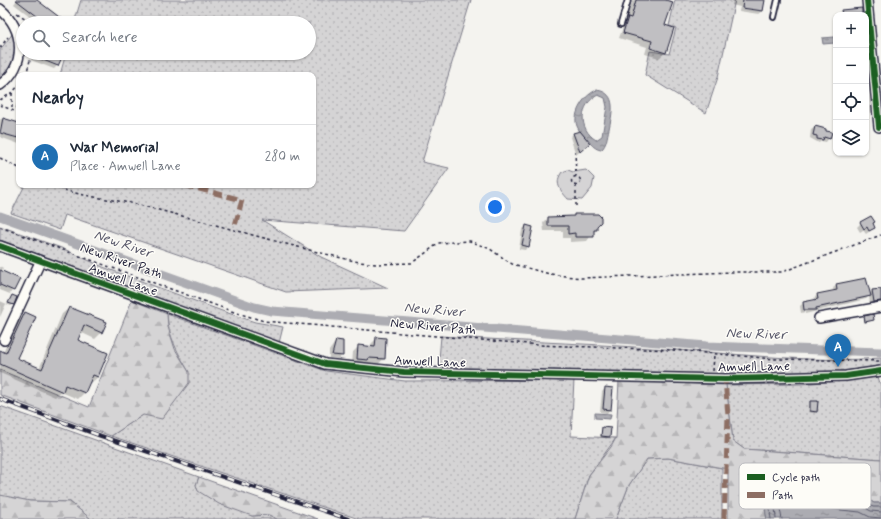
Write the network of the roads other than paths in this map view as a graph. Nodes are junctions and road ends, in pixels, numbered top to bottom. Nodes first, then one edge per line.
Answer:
1 (628, 0) edge
2 (778, 0) edge
3 (867, 0) edge
4 (0, 9) edge
5 (774, 17) dead end
6 (621, 24) dead end
7 (16, 27) edge
8 (18, 60) edge
9 (0, 85) edge
10 (878, 127) dead end
11 (0, 246) edge
12 (40, 262) junction
13 (881, 307) edge
14 (819, 318) dead end
15 (4, 340) dead end
16 (881, 371) edge

1 - 6 lane
2 - 5 lane
3 - 10 street
4 - 7 street
8 - 9 street
11 - 12 street, Amwell Lane
12 - 15 street
12 - 16 street, Amwell Lane
13 - 14 street

